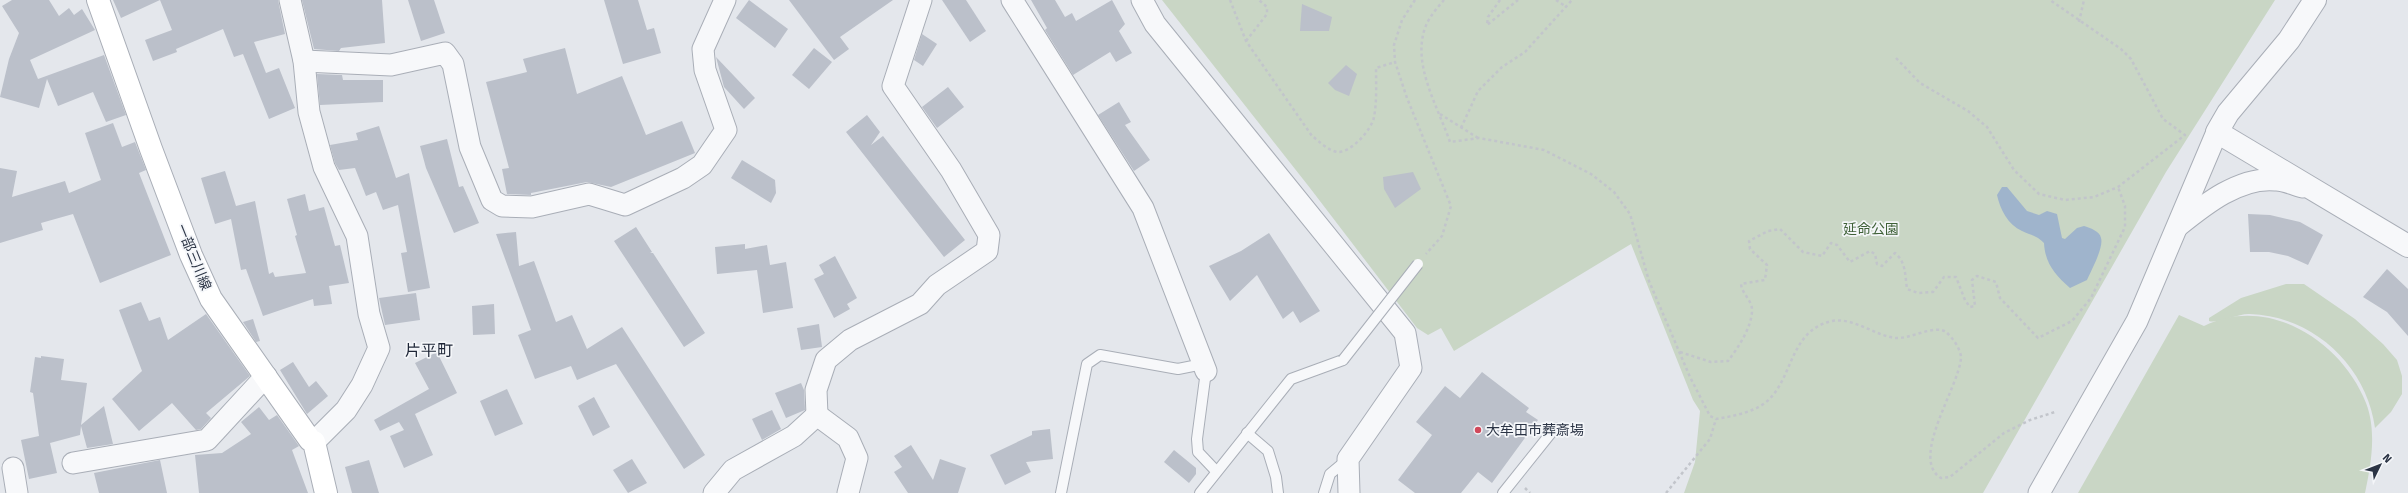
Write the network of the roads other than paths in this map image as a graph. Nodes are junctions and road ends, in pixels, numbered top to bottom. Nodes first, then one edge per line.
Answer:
1 (98, 0) edge
2 (290, 0) edge
3 (725, 0) edge
4 (921, 0) edge
5 (1012, 0) edge
6 (1142, 0) edge
7 (2315, 0) edge
8 (304, 61) junction
9 (2217, 132) junction
10 (2317, 192) junction
11 (2176, 228) junction
12 (2408, 246) edge
13 (1418, 264) road end
14 (1205, 367) junction
15 (266, 376) junction
16 (817, 415) junction
17 (1555, 428) dead end
18 (1247, 433) junction
19 (314, 442) junction
20 (1348, 459) junction
21 (73, 463) dead end
22 (13, 468) dead end
23 (1216, 471) junction
24 (17, 493) edge
25 (326, 493) edge
26 (714, 493) edge
27 (848, 493) edge
28 (1061, 493) edge
29 (1200, 493) edge
30 (1278, 493) edge
31 (1324, 493) edge
32 (1349, 493) edge
33 (1503, 493) edge
34 (2039, 493) edge

1 - 15 main road, 一部三川線
2 - 8 street
3 - 8 street
4 - 16 street
5 - 14 street
6 - 20 street
7 - 9 street
8 - 19 street
9 - 10 street
9 - 11 street
10 - 11 street
10 - 12 street
11 - 34 street
13 - 18 lane, bridge
14 - 23 lane
14 - 28 lane
15 - 19 main road, 一部三川線
15 - 21 street
16 - 26 street
16 - 27 street
17 - 33 lane
18 - 23 lane
18 - 30 lane
19 - 25 main road, 一部三川線
20 - 31 lane
20 - 32 street
22 - 24 street
23 - 29 lane

